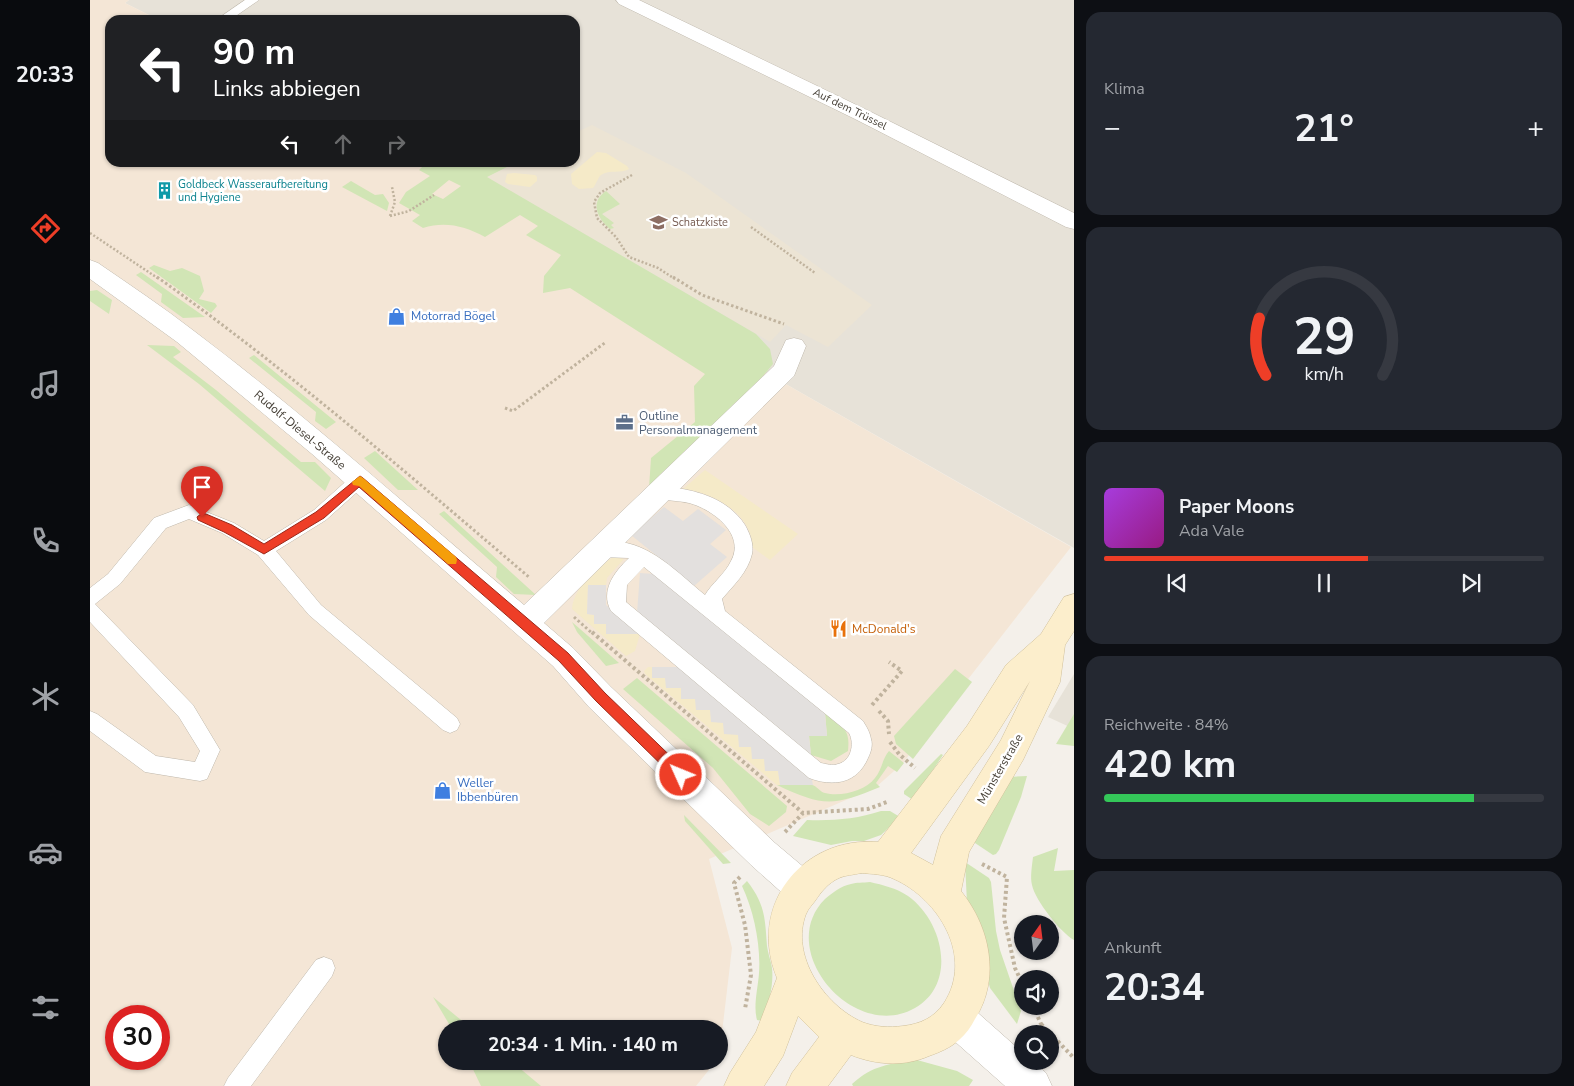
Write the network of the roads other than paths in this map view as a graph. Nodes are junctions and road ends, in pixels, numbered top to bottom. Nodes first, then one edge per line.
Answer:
1 (253, 0) edge
2 (625, 0) edge
3 (230, 15) edge
4 (1074, 222) edge
5 (90, 268) edge
6 (794, 346) road end
7 (360, 480) junction
8 (660, 493) junction
9 (264, 550) junction
10 (602, 550) junction
11 (643, 556) junction
12 (90, 598) edge
13 (1074, 606) edge
14 (90, 610) edge
15 (716, 613) junction
16 (524, 623) junction
17 (1051, 643) junction
18 (90, 720) edge
19 (450, 724) dead end
20 (886, 859) junction
21 (801, 887) junction
22 (944, 893) junction
23 (324, 968) dead end
24 (794, 979) junction
25 (956, 1018) junction
26 (844, 1034) junction
27 (236, 1086) edge
28 (743, 1086) edge
29 (805, 1086) edge
30 (1033, 1086) edge

1 - 3 lane
2 - 4 street, Auf dem Trüssel
5 - 7 street, Rudolf-Diesel-Straße
6 - 8 street
7 - 9 lane
7 - 16 street, Rudolf-Diesel-Straße
8 - 10 street
8 - 15 lane
9 - 12 lane
9 - 19 lane
10 - 11 lane
10 - 16 street
11 - 15 lane
11 - 15 lane
13 - 17 main road, Münsterstraße
14 - 18 lane
16 - 21 street, Rudolf-Diesel-Straße
17 - 20 main road, Münsterstraße
17 - 22 main road, Münsterstraße
20 - 21 main road
20 - 22 main road
21 - 24 main road
22 - 25 main road
23 - 27 lane
24 - 26 main road
24 - 28 main road
25 - 26 main road
25 - 30 street
26 - 29 main road

